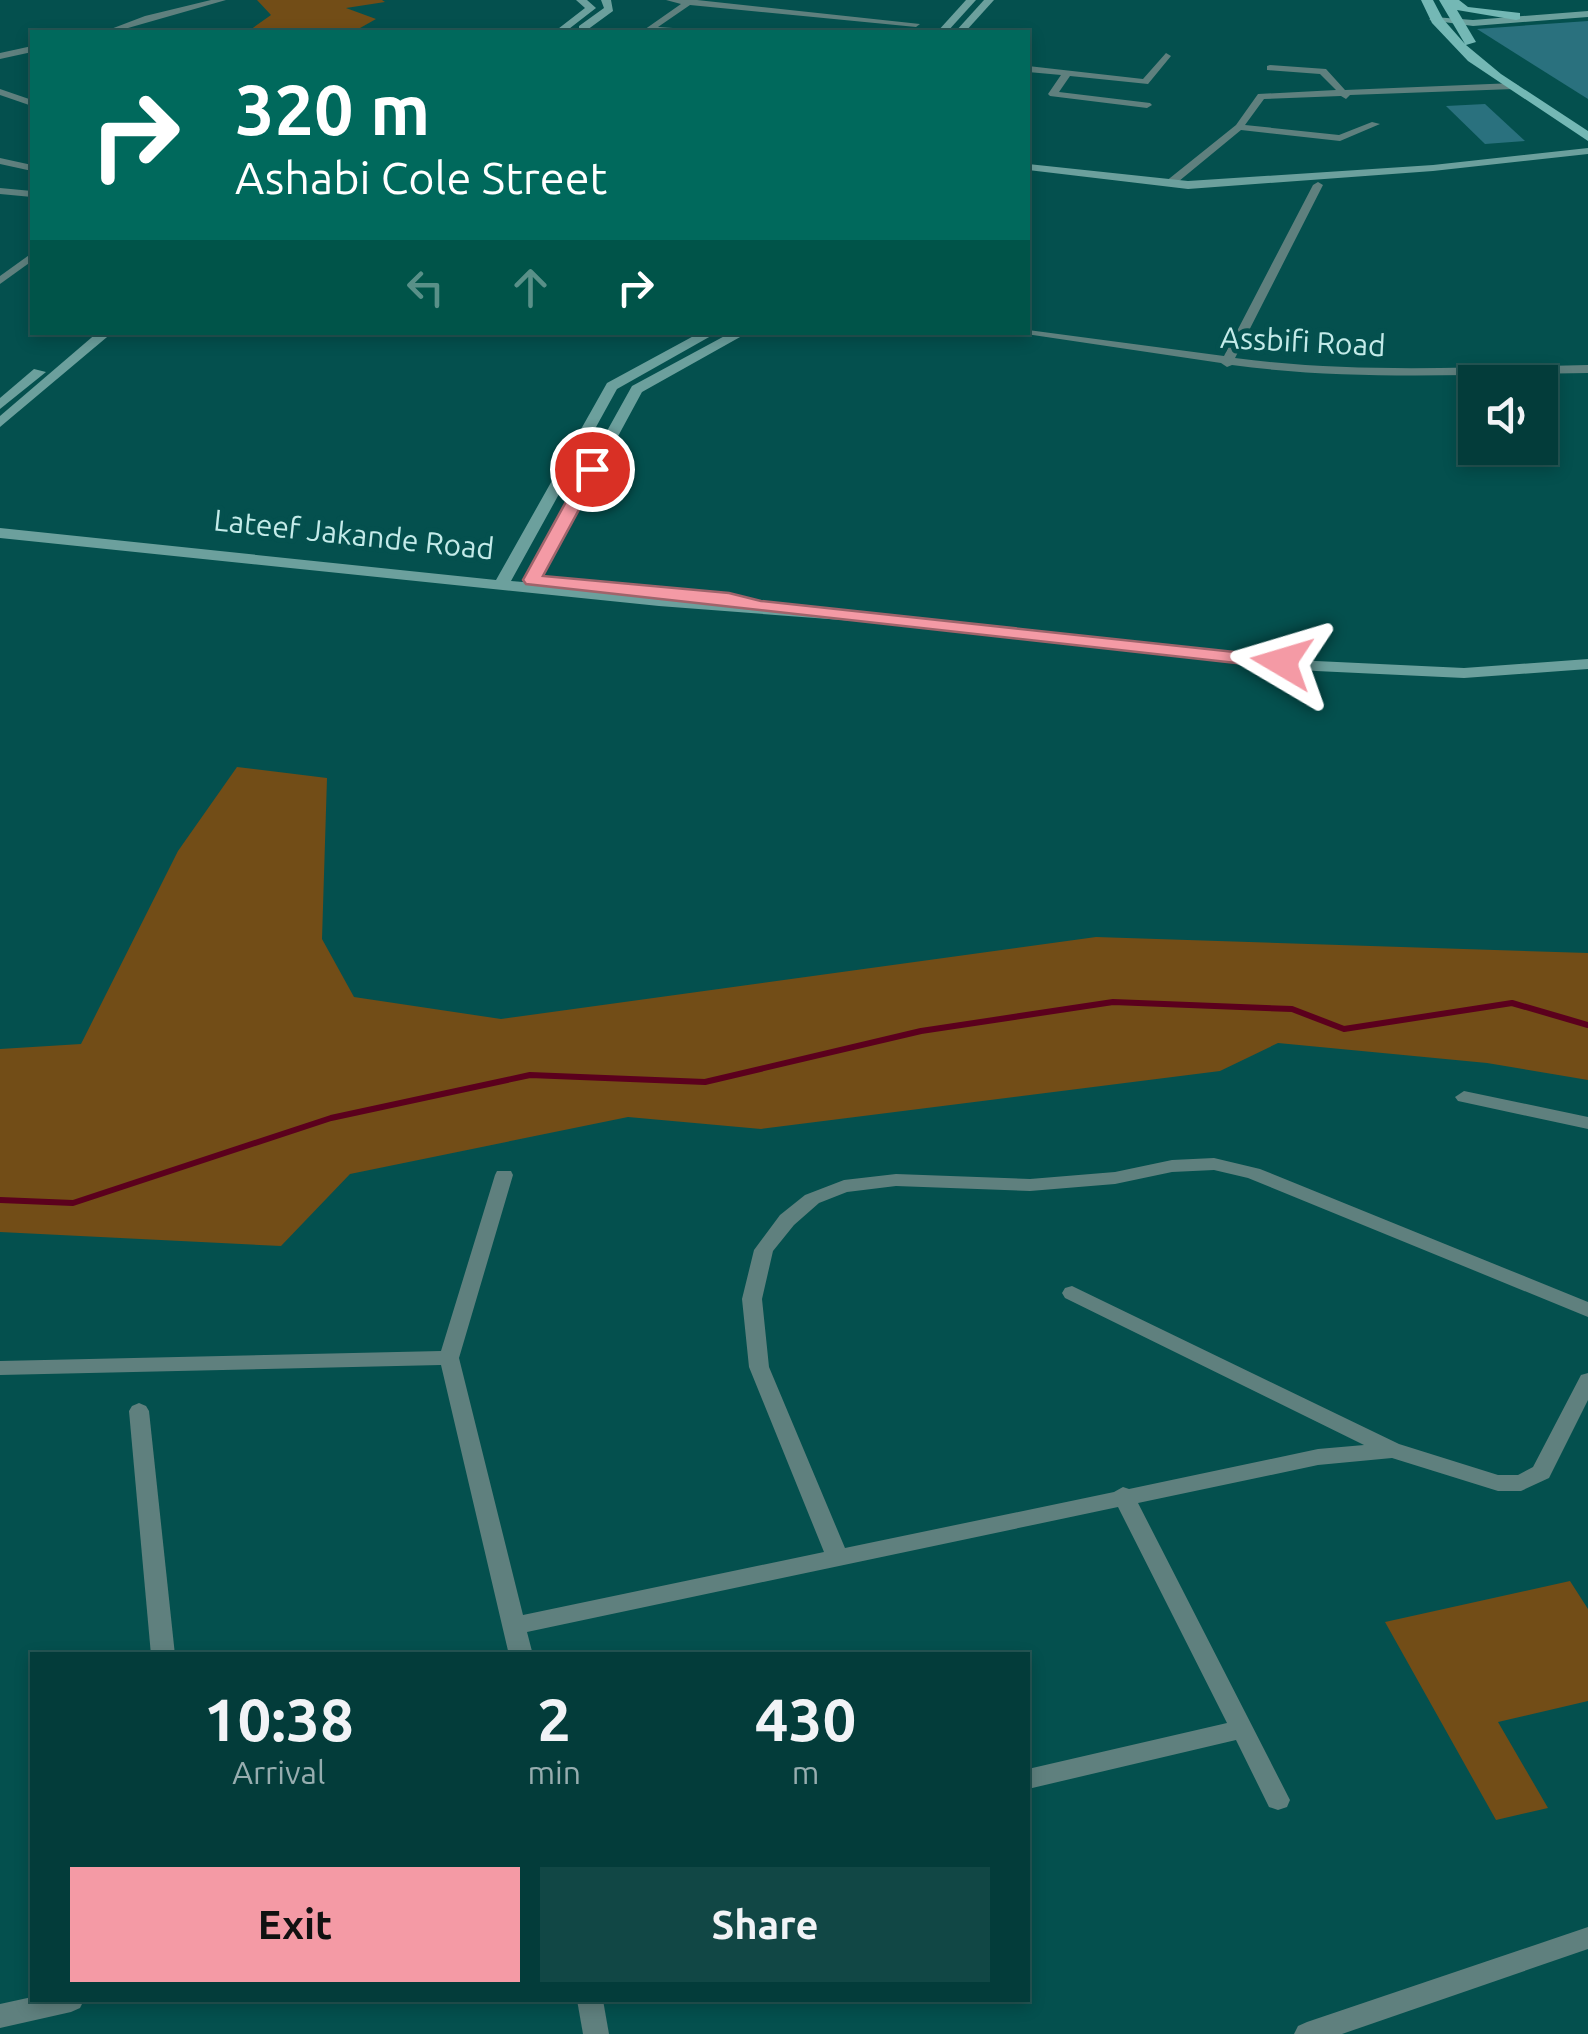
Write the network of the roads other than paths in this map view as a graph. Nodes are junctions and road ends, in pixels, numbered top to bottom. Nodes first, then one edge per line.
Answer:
1 (222, 0) edge
2 (581, 0) edge
3 (606, 0) edge
4 (670, 0) edge
5 (971, 0) edge
6 (989, 0) edge
7 (1427, 0) edge
8 (1448, 0) edge
9 (686, 4) junction
10 (1588, 12) edge
11 (1516, 18) junction
12 (1434, 20) junction
13 (951, 22) junction
14 (1456, 22) junction
15 (916, 24) dead end
16 (964, 28) edge
17 (113, 30) edge
18 (562, 30) edge
19 (580, 30) edge
20 (649, 30) edge
21 (944, 30) edge
22 (1443, 33) junction
23 (30, 49) edge
24 (1478, 50) junction
25 (0, 56) edge
26 (1166, 56) dead end
27 (1270, 68) dead end
28 (1030, 70) edge
29 (1068, 74) junction
30 (1514, 86) junction
31 (0, 92) edge
32 (1346, 96) junction
33 (30, 101) edge
34 (1147, 104) dead end
35 (1375, 124) dead end
36 (1239, 126) junction
37 (1588, 126) edge
38 (1588, 137) edge
39 (1588, 151) edge
40 (0, 161) edge
41 (1526, 164) junction
42 (1588, 164) edge
43 (1030, 167) edge
44 (30, 168) edge
45 (1030, 175) edge
46 (1169, 184) junction
47 (1318, 185) junction
48 (0, 191) edge
49 (30, 194) edge
50 (30, 258) edge
51 (0, 280) edge
52 (1030, 334) edge
53 (83, 335) edge
54 (103, 335) edge
55 (706, 335) edge
56 (738, 335) edge
57 (1227, 363) junction
58 (1588, 369) edge
59 (1, 416) edge
60 (0, 529) edge
61 (527, 534) junction
62 (555, 537) junction
63 (503, 581) junction
64 (530, 584) junction
65 (1588, 664) edge
66 (1464, 1097) dead end
67 (1588, 1123) edge
68 (504, 1175) dead end
69 (1072, 1293) dead end
70 (1588, 1310) edge
71 (449, 1358) junction
72 (0, 1368) edge
73 (1588, 1380) edge
74 (138, 1411) dead end
75 (1392, 1450) junction
76 (1123, 1496) junction
77 (836, 1556) junction
78 (515, 1626) junction
79 (163, 1652) edge
80 (520, 1652) edge
81 (1241, 1728) junction
82 (1030, 1779) edge
83 (1278, 1800) dead end
84 (1588, 1938) edge
85 (61, 2002) edge
86 (590, 2002) edge
87 (0, 2016) edge
88 (596, 2034) edge
89 (1307, 2034) edge

1 - 17 street
2 - 18 street
3 - 19 street
4 - 9 street
5 - 13 street
6 - 16 street
7 - 12 main road
8 - 11 main road
8 - 14 main road
9 - 15 street
9 - 20 street
10 - 11 street
11 - 14 street
11 - 24 main road
12 - 14 street
12 - 22 main road
13 - 16 street
13 - 21 street
14 - 22 street
14 - 24 main road
22 - 30 main road
23 - 25 street
24 - 37 main road
26 - 29 street
27 - 32 street
28 - 29 street
29 - 34 street
30 - 32 street
30 - 38 main road
31 - 33 street
32 - 36 street
35 - 36 street
36 - 46 street
39 - 41 street
40 - 44 street
41 - 42 street
41 - 46 street
41 - 47 street
43 - 46 street
45 - 47 street
47 - 57 street
48 - 49 street
50 - 51 street
52 - 57 street, Assbifi Road
53 - 59 street
54 - 59 street
55 - 61 street
56 - 62 street
57 - 58 street, Assbifi Road
60 - 63 street, Lateef Jakande Road
61 - 62 street
61 - 63 street
62 - 64 street
63 - 64 street, Lateef Jakande Road
64 - 65 street, Lateef Jakande Road
66 - 67 street
68 - 71 street
69 - 75 street
70 - 77 street
71 - 72 street
71 - 78 street
73 - 75 street
74 - 79 street
75 - 76 street
76 - 77 street
76 - 81 street
77 - 78 street
78 - 80 street
81 - 82 street
81 - 83 street
84 - 89 street
85 - 87 street
86 - 88 street

